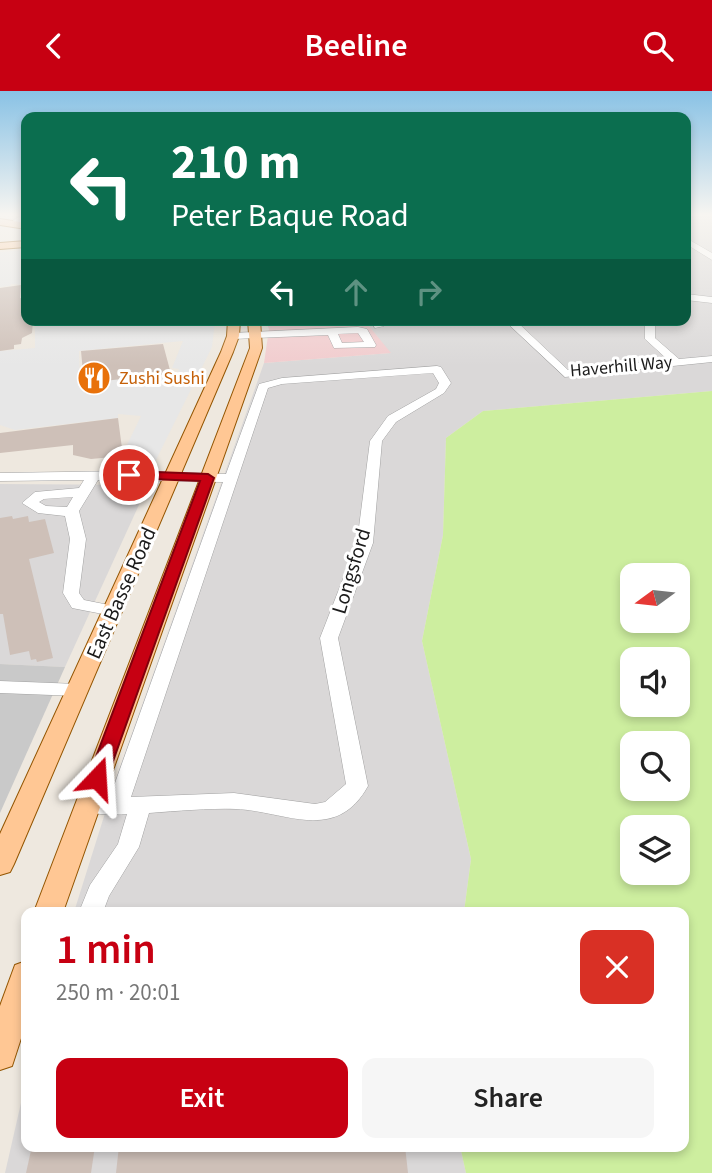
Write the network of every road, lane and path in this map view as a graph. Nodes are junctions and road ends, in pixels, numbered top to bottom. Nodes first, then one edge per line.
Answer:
1 (691, 298) edge
2 (712, 300) edge
3 (691, 305) edge
4 (712, 307) edge
5 (301, 326) edge
6 (343, 326) edge
7 (352, 326) edge
8 (515, 326) edge
9 (650, 326) edge
10 (234, 328) edge
11 (262, 330) edge
12 (332, 332) junction
13 (712, 359) edge
14 (676, 362) junction
15 (93, 476) junction
16 (172, 476) junction
17 (0, 477) edge
18 (208, 478) junction
19 (232, 478) junction
20 (83, 492) junction
21 (72, 512) junction
22 (113, 611) junction
23 (0, 687) edge
24 (78, 690) junction
25 (88, 804) junction
26 (117, 807) junction
27 (140, 807) junction
28 (0, 864) edge
29 (50, 907) edge
30 (92, 907) edge
31 (21, 990) edge
32 (0, 1054) edge

1 - 2 street
3 - 4 street
5 - 11 street
6 - 12 street
7 - 12 street
8 - 14 street, Haverhill Way
9 - 14 street
10 - 11 street
10 - 16 main road, East Basse Road
11 - 12 street
11 - 18 main road, East Basse Road
13 - 14 street, Haverhill Way
15 - 16 street
15 - 17 street
15 - 20 street
16 - 18 street
16 - 22 main road, East Basse Road
18 - 19 street
18 - 25 main road, East Basse Road
19 - 26 street, Longsford
19 - 27 street, Longsford
20 - 21 street
20 - 21 street
21 - 22 street
22 - 24 main road, East Basse Road
23 - 24 street
24 - 28 main road, East Basse Road
25 - 26 street, Longsford
25 - 29 main road, East Basse Road
26 - 27 street, Longsford
27 - 30 street
31 - 32 main road

